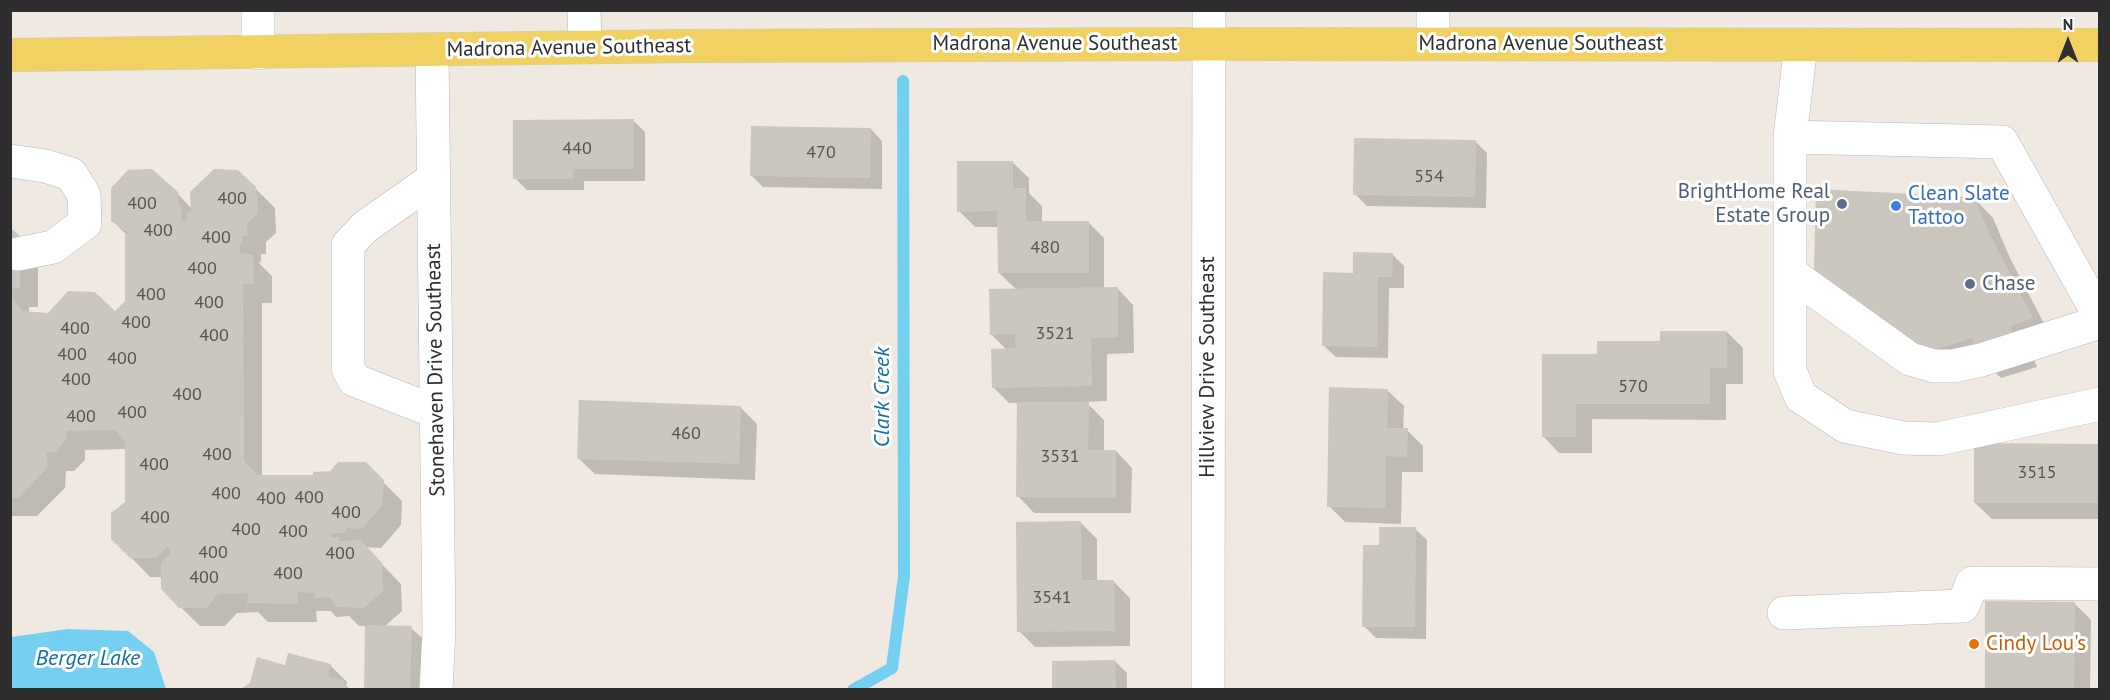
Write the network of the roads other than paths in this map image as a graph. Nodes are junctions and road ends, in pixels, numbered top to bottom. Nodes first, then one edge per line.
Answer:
1 (258, 10) edge
2 (584, 10) edge
3 (1209, 10) edge
4 (1433, 10) edge
5 (1208, 44) junction
6 (1432, 44) junction
7 (1801, 45) junction
8 (2100, 45) edge
9 (585, 47) junction
10 (432, 51) junction
11 (258, 53) junction
12 (10, 55) edge
13 (1790, 137) junction
14 (10, 161) edge
15 (433, 179) junction
16 (18, 254) dead end
17 (1790, 273) junction
18 (2100, 317) edge
19 (2100, 322) edge
20 (2100, 404) edge
21 (436, 412) junction
22 (2100, 584) edge
23 (1784, 613) dead end
24 (436, 690) edge
25 (1208, 690) edge

1 - 11 street
2 - 9 street
3 - 5 street, Hillview Drive Southeast
4 - 6 street
5 - 6 main road, Madrona Avenue Southeast
5 - 9 main road, Madrona Avenue Southeast
5 - 25 street, Hillview Drive Southeast
6 - 7 main road, Madrona Avenue Southeast
7 - 8 main road, Madrona Avenue Southeast
7 - 13 street
9 - 10 main road, Madrona Avenue Southeast
10 - 11 main road, Madrona Avenue Southeast
10 - 15 street, Stonehaven Drive Southeast
11 - 12 main road, Madrona Avenue Southeast
13 - 17 street
13 - 18 street
14 - 16 street
15 - 21 street, Stonehaven Drive Southeast
15 - 21 street
17 - 19 street
17 - 20 street
21 - 24 street, Stonehaven Drive Southeast
22 - 23 street

